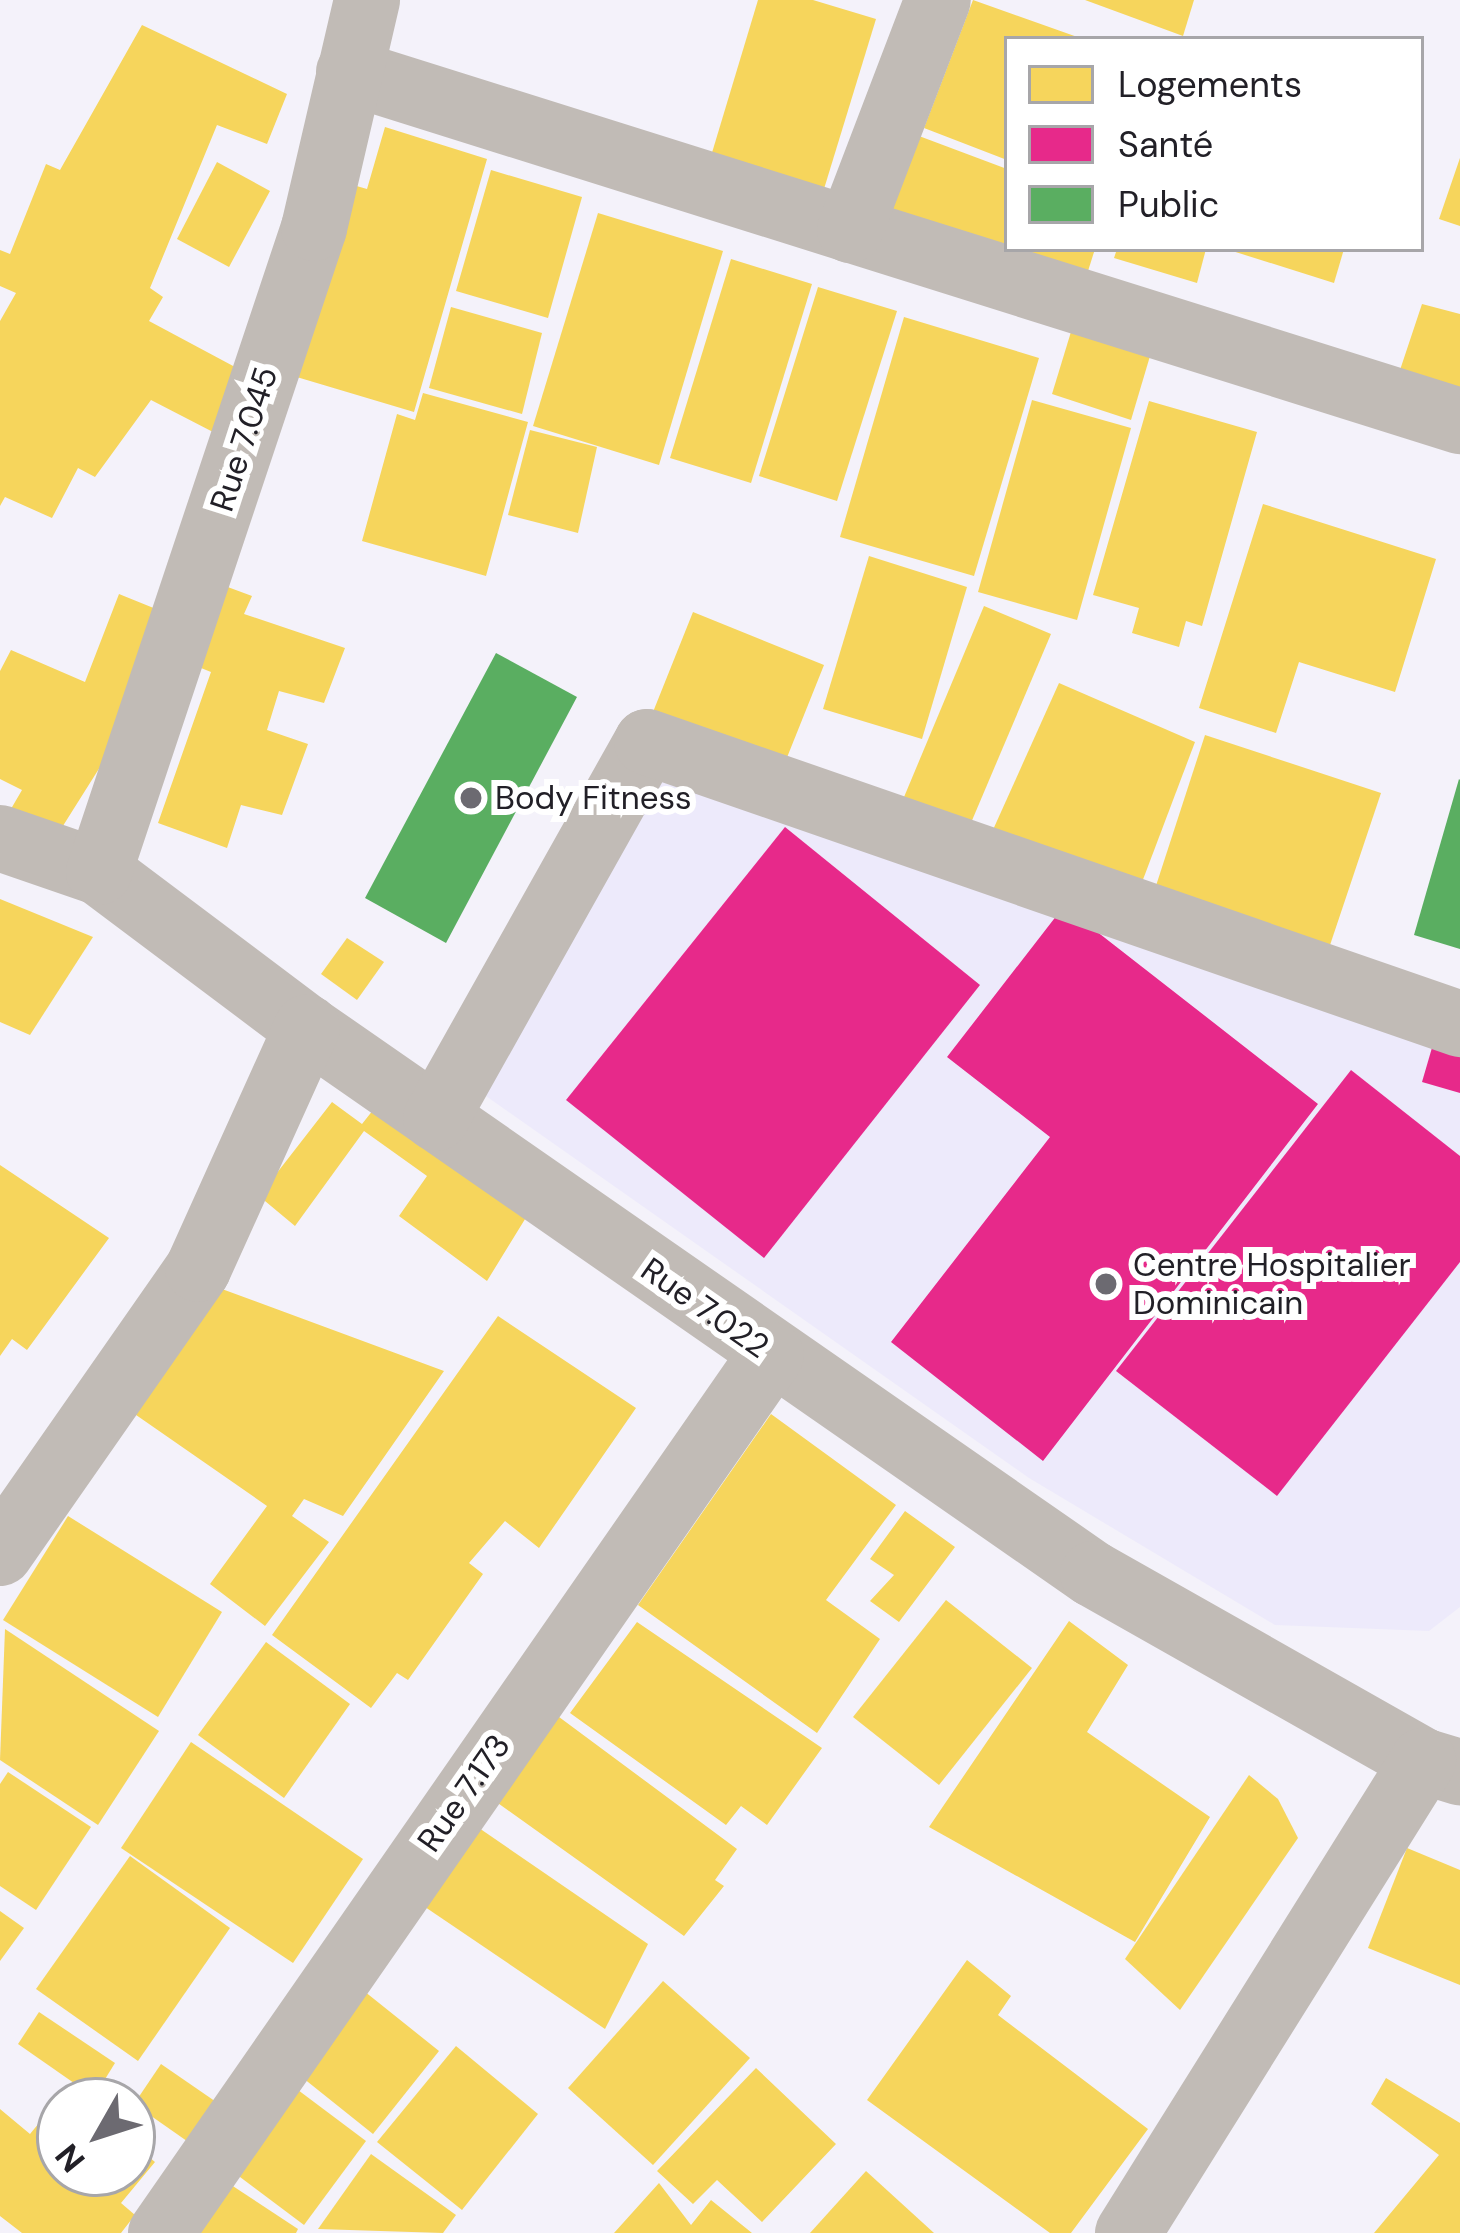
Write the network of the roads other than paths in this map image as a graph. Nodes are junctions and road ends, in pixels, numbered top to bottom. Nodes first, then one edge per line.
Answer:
1 (367, 0) edge
2 (938, 0) edge
3 (349, 72) junction
4 (850, 230) junction
5 (1460, 421) edge
6 (0, 838) edge
7 (99, 872) junction
8 (1460, 1024) edge
9 (307, 1028) junction
10 (436, 1118) junction
11 (771, 1354) junction
12 (0, 1553) edge
13 (1442, 1767) edge
14 (161, 2233) edge
15 (1128, 2233) edge

1 - 3 street, Rue 7.045
2 - 4 street
3 - 4 street
3 - 7 street, Rue 7.045
4 - 5 street
6 - 7 street, Rue 7.022
7 - 9 street, Rue 7.022
8 - 10 street
9 - 10 street, Rue 7.022
9 - 12 street
10 - 11 street, Rue 7.022
11 - 13 street, Rue 7.022
11 - 14 street, Rue 7.173
13 - 15 street

